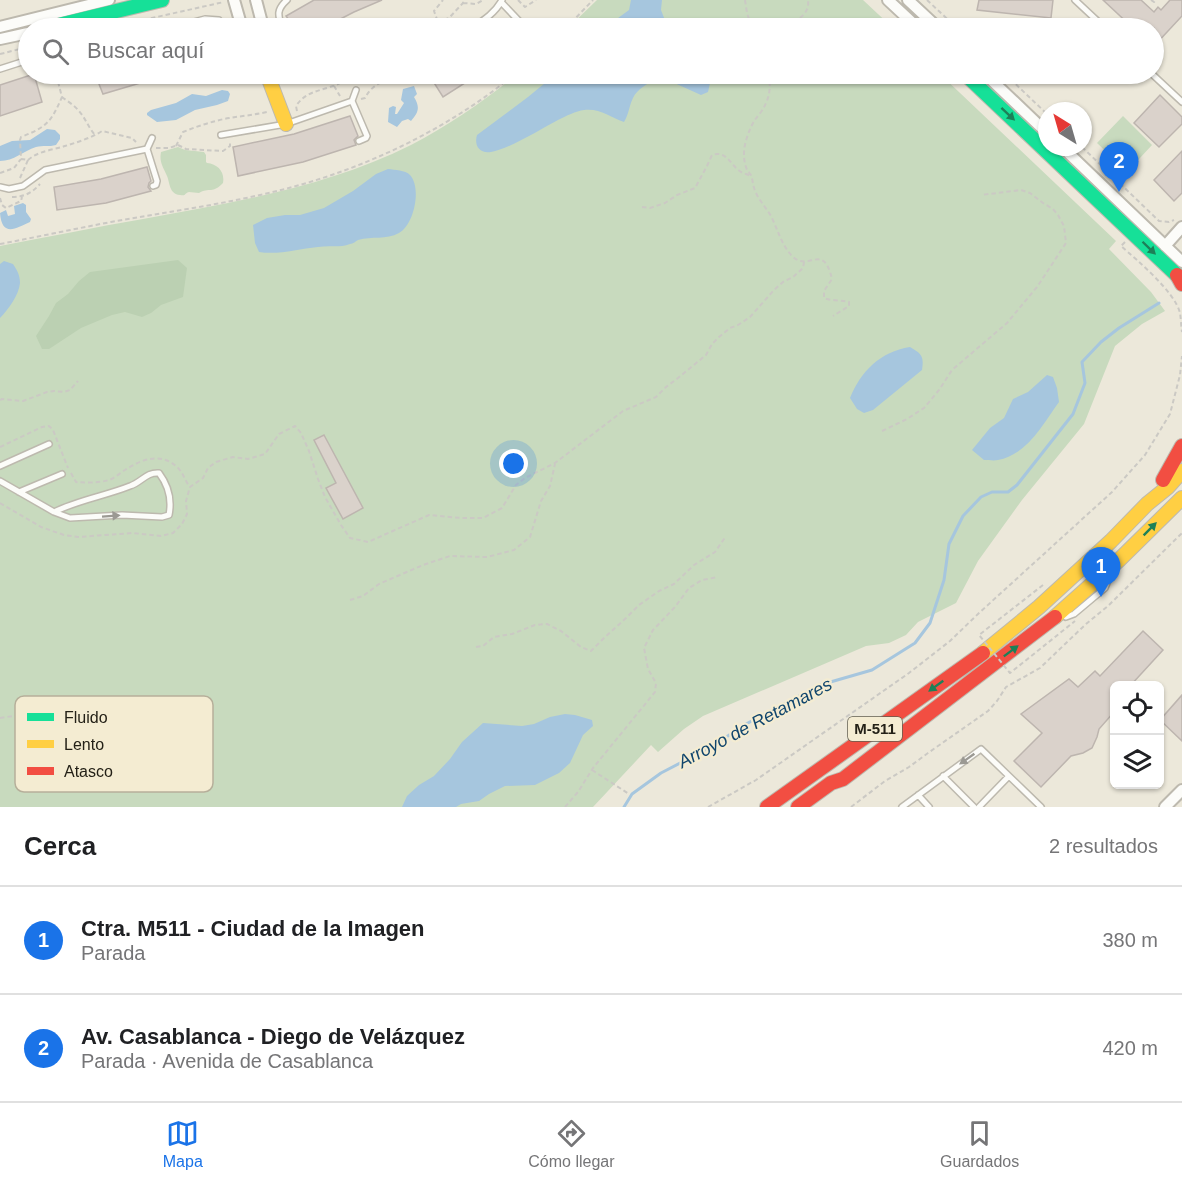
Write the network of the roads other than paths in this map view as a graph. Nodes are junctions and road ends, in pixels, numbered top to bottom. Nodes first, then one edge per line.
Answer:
1 (109, 0) edge
2 (162, 0) edge
3 (256, 0) edge
4 (287, 0) edge
5 (888, 0) edge
6 (908, 0) edge
7 (1075, 0) edge
8 (502, 1) edge
9 (231, 2) edge
10 (36, 18) edge
11 (87, 18) edge
12 (238, 18) edge
13 (261, 18) edge
14 (279, 18) edge
15 (487, 18) edge
16 (517, 18) edge
17 (907, 18) edge
18 (927, 18) edge
19 (1094, 18) edge
20 (18, 23) edge
21 (0, 27) edge
22 (18, 35) edge
23 (0, 39) edge
24 (18, 63) edge
25 (0, 69) edge
26 (271, 84) edge
27 (976, 84) edge
28 (996, 84) edge
29 (1163, 84) edge
30 (357, 90) dead end
31 (352, 101) junction
32 (1182, 102) edge
33 (286, 124) junction
34 (1038, 124) edge
35 (221, 135) dead end
36 (359, 141) dead end
37 (1071, 156) edge
38 (153, 186) dead end
39 (0, 187) edge
40 (1180, 224) edge
41 (1165, 246) junction
42 (1181, 275) edge
43 (48, 444) dead end
44 (1182, 446) edge
45 (0, 466) edge
46 (1182, 471) edge
47 (62, 474) dead end
48 (0, 481) edge
49 (19, 492) junction
50 (1182, 498) edge
51 (1148, 504) junction
52 (54, 512) junction
53 (1039, 607) junction
54 (1019, 612) dead end
55 (943, 776) junction
56 (1009, 776) junction
57 (843, 779) junction
58 (1182, 790) edge
59 (918, 795) junction
60 (1035, 801) junction
61 (767, 807) edge
62 (798, 807) edge
63 (815, 807) edge
64 (902, 807) edge
65 (929, 807) edge
66 (974, 807) edge
67 (979, 807) edge
68 (1030, 807) edge
69 (1041, 807) edge
70 (1165, 807) edge

1 - 10 street
2 - 11 main road
3 - 13 street
4 - 14 lane
5 - 17 street
6 - 18 street
7 - 19 lane
8 - 15 lane
8 - 16 lane
9 - 12 street
20 - 21 street
22 - 23 street
24 - 25 lane
26 - 33 main road
27 -> 42 main road
28 - 34 street
29 - 32 lane
30 - 31 lane
31 - 33 lane
31 - 36 lane
33 - 35 lane
37 - 41 street
38 - 39 lane
40 - 41 street
41 - 42 street
43 - 45 lane
44 - 51 main road
46 - 51 main road, M-511
47 - 49 lane
48 - 49 lane
49 - 52 lane
57 -> 50 main road, M-511
51 - 53 main road, M-511
52 -> 52 lane
53 - 54 lane
53 -> 61 main road, M-511
56 -> 55 lane
55 - 59 lane
55 - 66 lane
56 - 60 lane
56 - 67 lane
57 - 62 main road, M-511
57 - 63 main road, M-511
58 - 70 street
59 - 64 lane
59 - 65 lane
60 - 68 lane
60 - 69 lane

